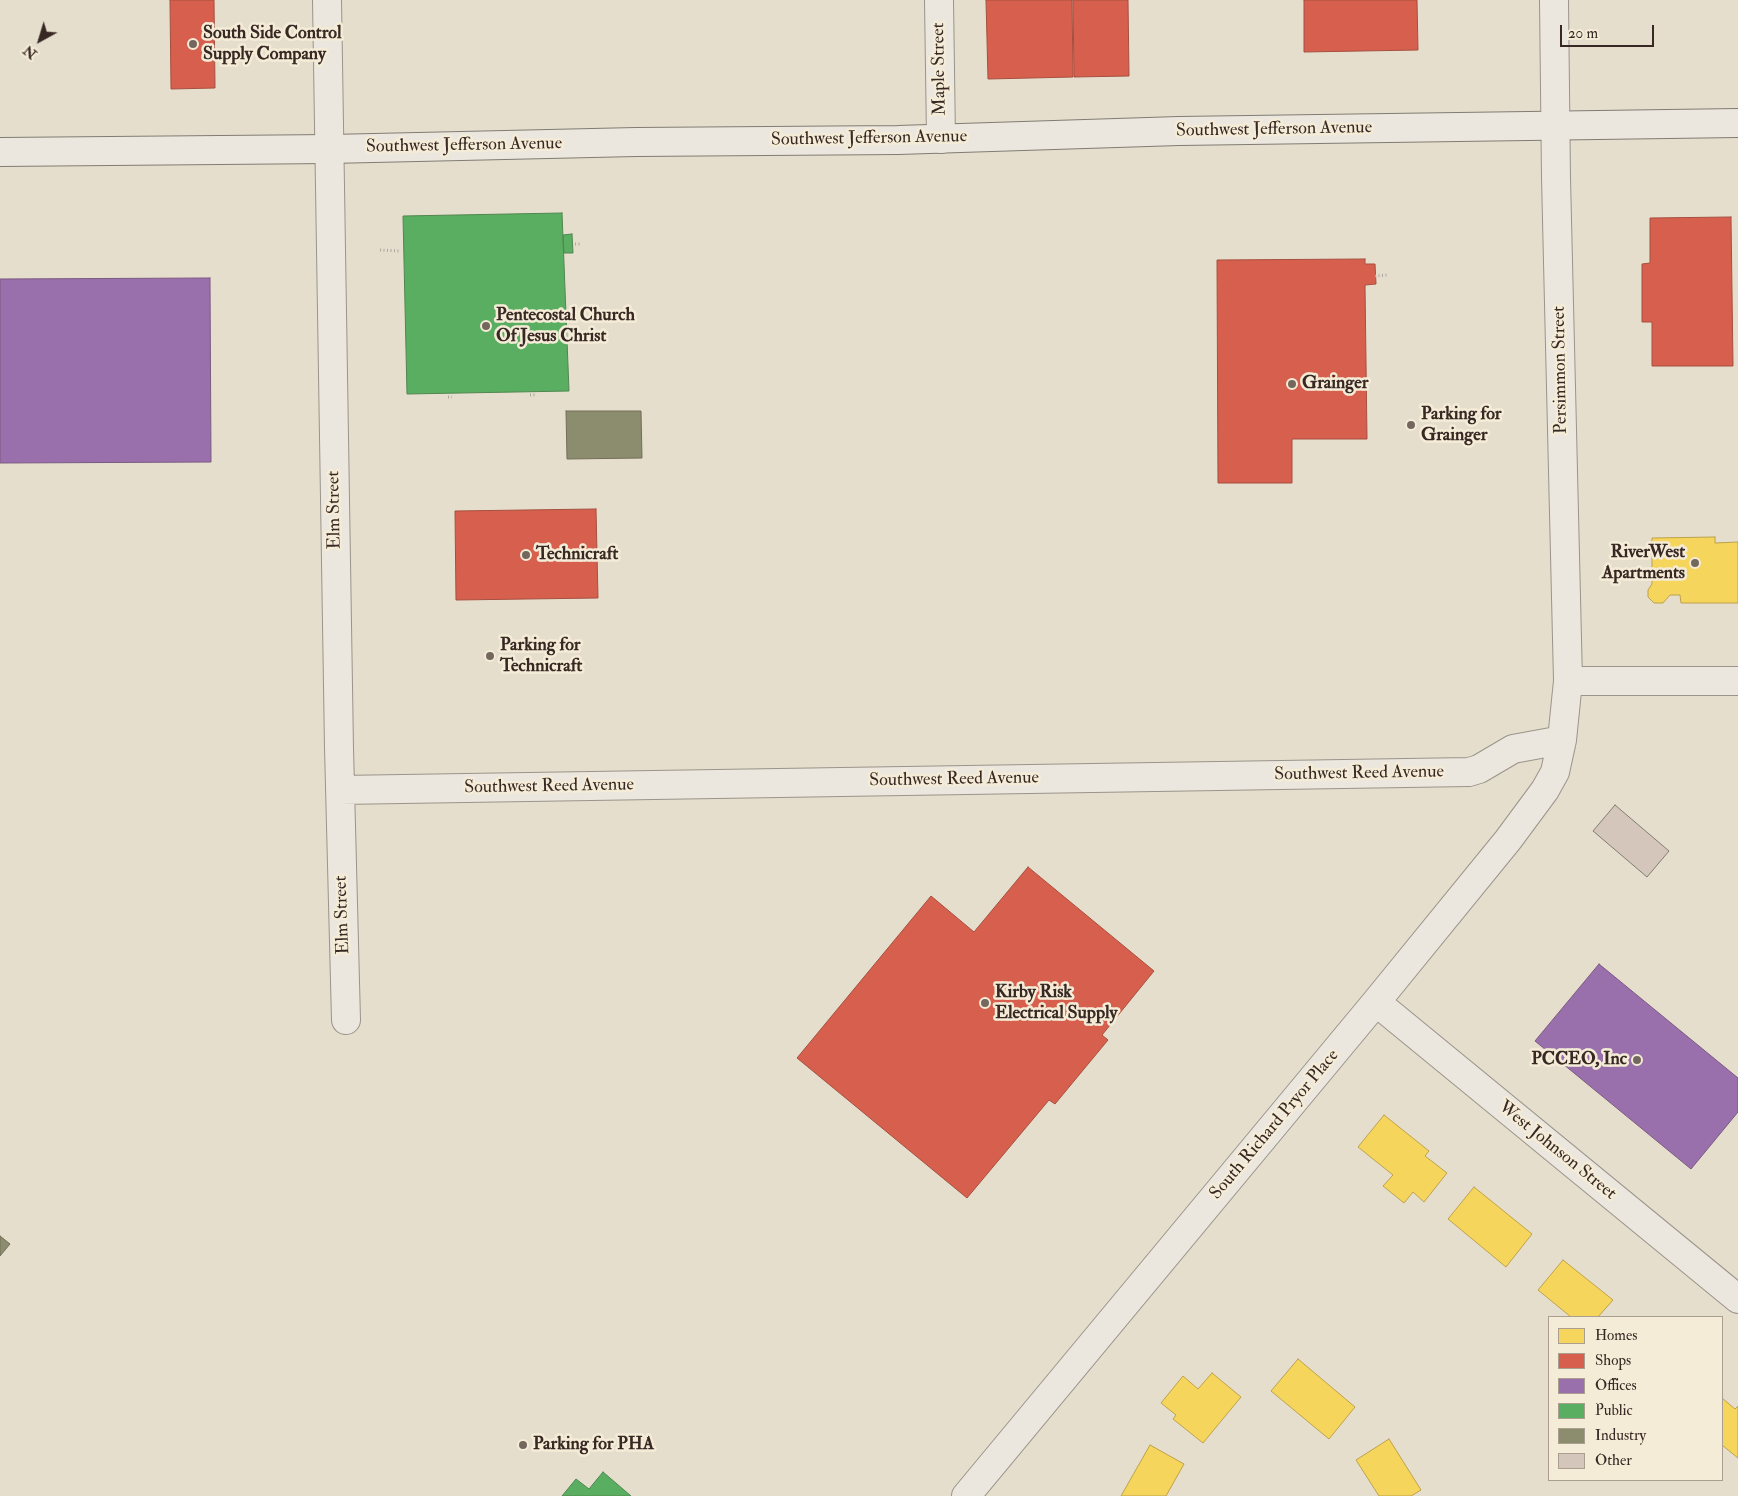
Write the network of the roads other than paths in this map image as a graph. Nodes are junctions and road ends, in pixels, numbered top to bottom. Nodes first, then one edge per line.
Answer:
1 (326, 0) edge
2 (939, 0) edge
3 (1554, 0) edge
4 (1738, 123) edge
5 (1555, 125) junction
6 (941, 138) junction
7 (330, 149) junction
8 (0, 152) edge
9 (1568, 681) junction
10 (1738, 681) edge
11 (1562, 740) junction
12 (340, 790) junction
13 (1376, 1002) junction
14 (346, 1020) dead end
15 (1738, 1300) edge
16 (966, 1496) edge

1 - 7 street, Elm Street
2 - 6 street, Maple Street
3 - 5 street, Persimmon Street
4 - 5 street, Southwest Jefferson Avenue
5 - 6 street, Southwest Jefferson Avenue
5 - 9 street, Persimmon Street
6 - 7 street, Southwest Jefferson Avenue
7 - 8 street, Southwest Jefferson Avenue
7 - 12 street, Elm Street
9 - 10 street
9 - 11 street, Persimmon Street
11 - 12 street, Southwest Reed Avenue
11 - 13 street, South Richard Pryor Place
12 - 14 street, Elm Street
13 - 15 street, West Johnson Street
13 - 16 street, South Richard Pryor Place

